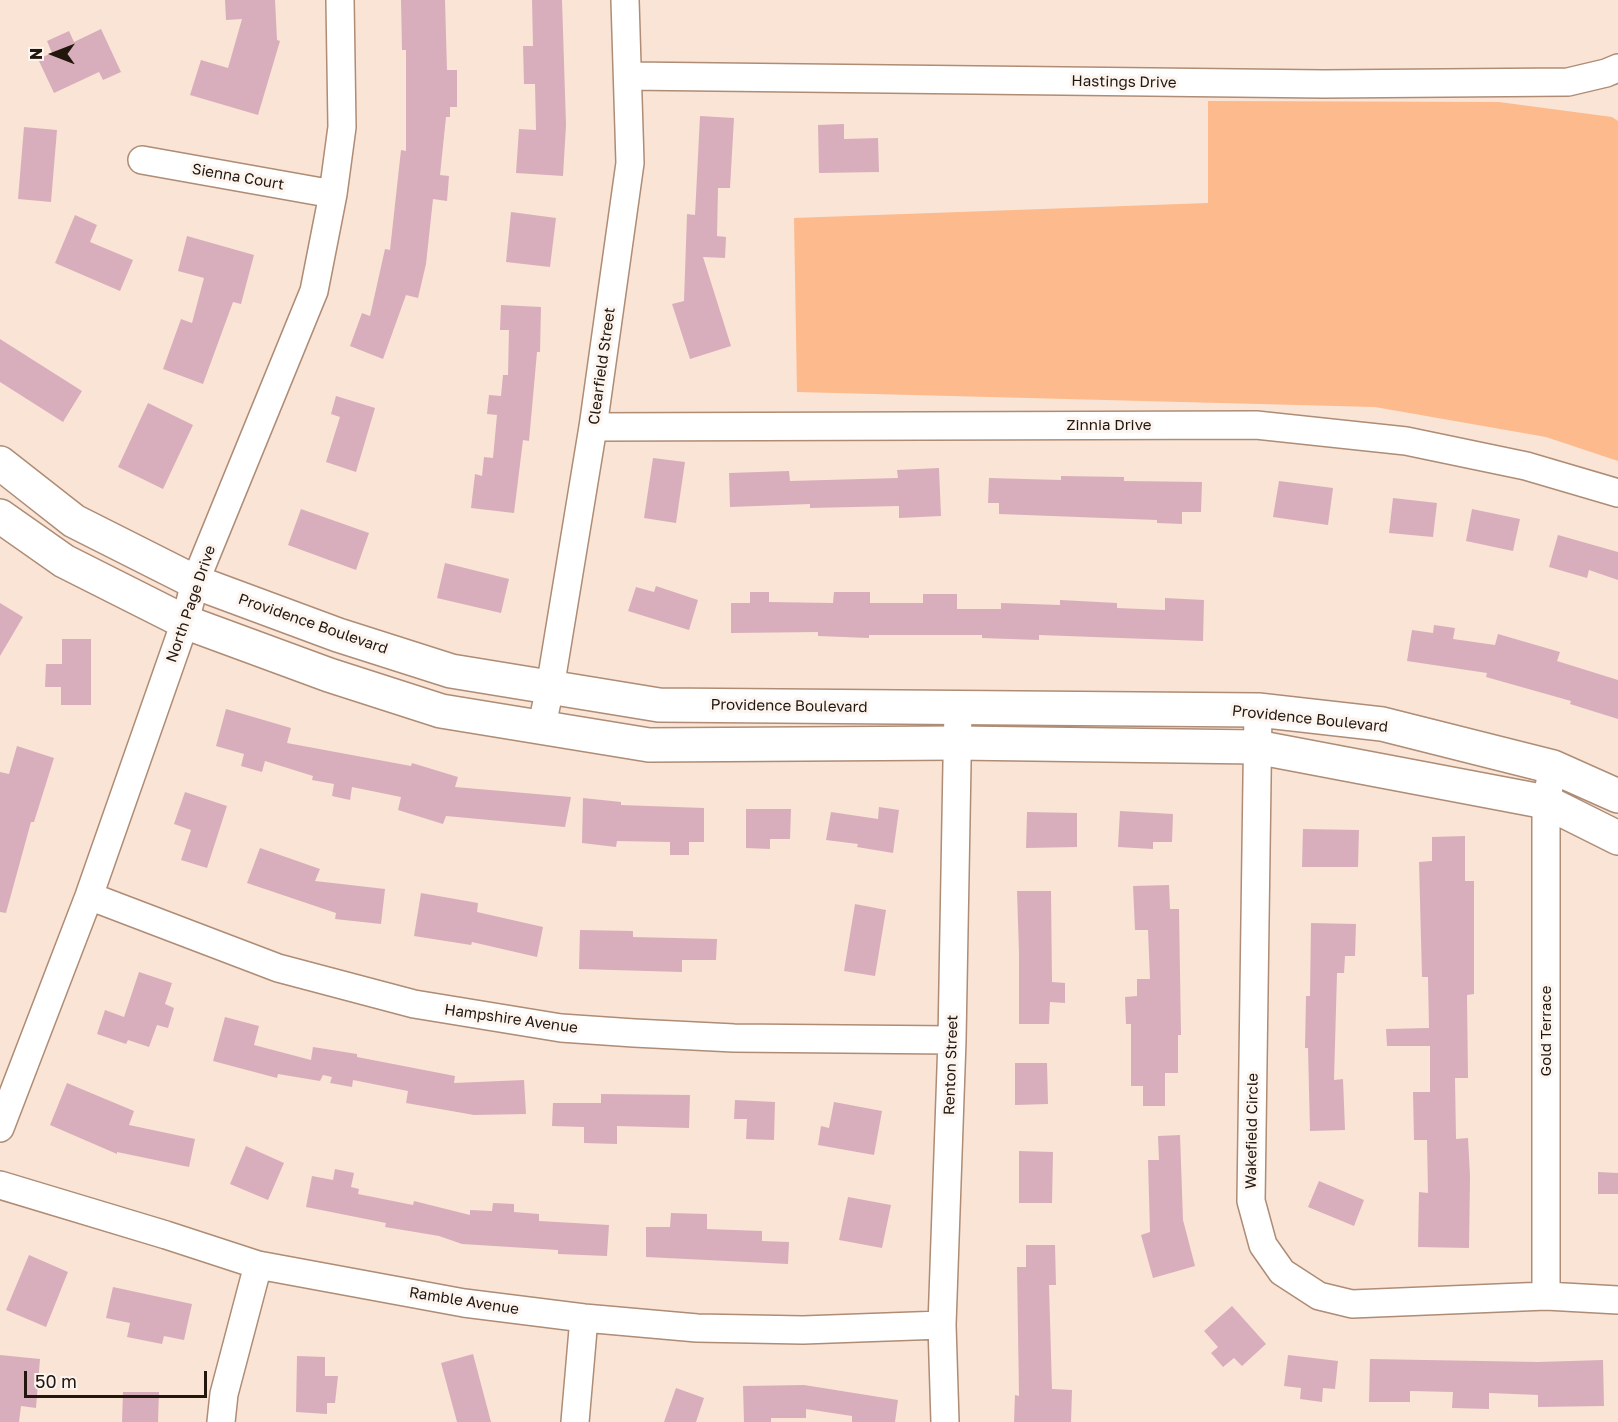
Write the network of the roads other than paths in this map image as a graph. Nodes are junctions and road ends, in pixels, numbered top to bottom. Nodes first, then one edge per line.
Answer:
1 (340, 0) edge
2 (625, 0) edge
3 (1618, 68) edge
4 (628, 76) junction
5 (142, 160) dead end
6 (333, 194) junction
7 (593, 427) junction
8 (0, 463) edge
9 (1618, 493) edge
10 (0, 516) edge
11 (195, 582) junction
12 (185, 622) junction
13 (550, 688) junction
14 (958, 708) junction
15 (1257, 710) junction
16 (541, 729) junction
17 (957, 743) junction
18 (1256, 747) junction
19 (1554, 767) junction
20 (1618, 796) edge
21 (1546, 802) junction
22 (1618, 838) edge
23 (88, 896) junction
24 (952, 1040) junction
25 (0, 1128) edge
26 (0, 1185) edge
27 (258, 1265) junction
28 (1546, 1296) junction
29 (1618, 1300) edge
30 (584, 1318) junction
31 (942, 1325) junction
32 (221, 1422) edge
33 (575, 1422) edge
34 (945, 1422) edge

1 - 6 street, North Page Drive
2 - 4 street, Clearfield Street
3 - 4 street, Hastings Drive
4 - 7 street, Clearfield Street
5 - 6 street, Sienna Court
6 - 11 street, North Page Drive
7 - 9 street, Zinnia Drive
7 - 13 street, Clearfield Street
8 - 11 main road, Providence Boulevard
10 - 12 main road
11 - 12 street, North Page Drive
11 - 13 main road, Providence Boulevard
12 - 16 main road
12 - 23 street, North Page Drive
13 - 14 main road, Providence Boulevard
13 - 16 street, Clearfield Street
14 - 15 main road, Providence Boulevard
14 - 17 street, Renton Street
15 - 18 street, Wakefield Circle
15 - 19 main road, Providence Boulevard
16 - 17 main road
17 - 18 main road
17 - 24 street, Renton Street
18 - 21 main road
18 - 28 street, Wakefield Circle
19 - 20 main road, Providence Boulevard
19 - 21 street, Gold Terrace
21 - 22 main road
21 - 28 street, Gold Terrace
23 - 24 street, Hampshire Avenue
23 - 25 street, North Page Drive
24 - 31 street, Renton Street
26 - 27 street, Ramble Avenue
27 - 30 street, Ramble Avenue
27 - 32 street
28 - 29 street, Wakefield Circle
30 - 31 street, Ramble Avenue
30 - 33 street
31 - 34 street, Renton Street

